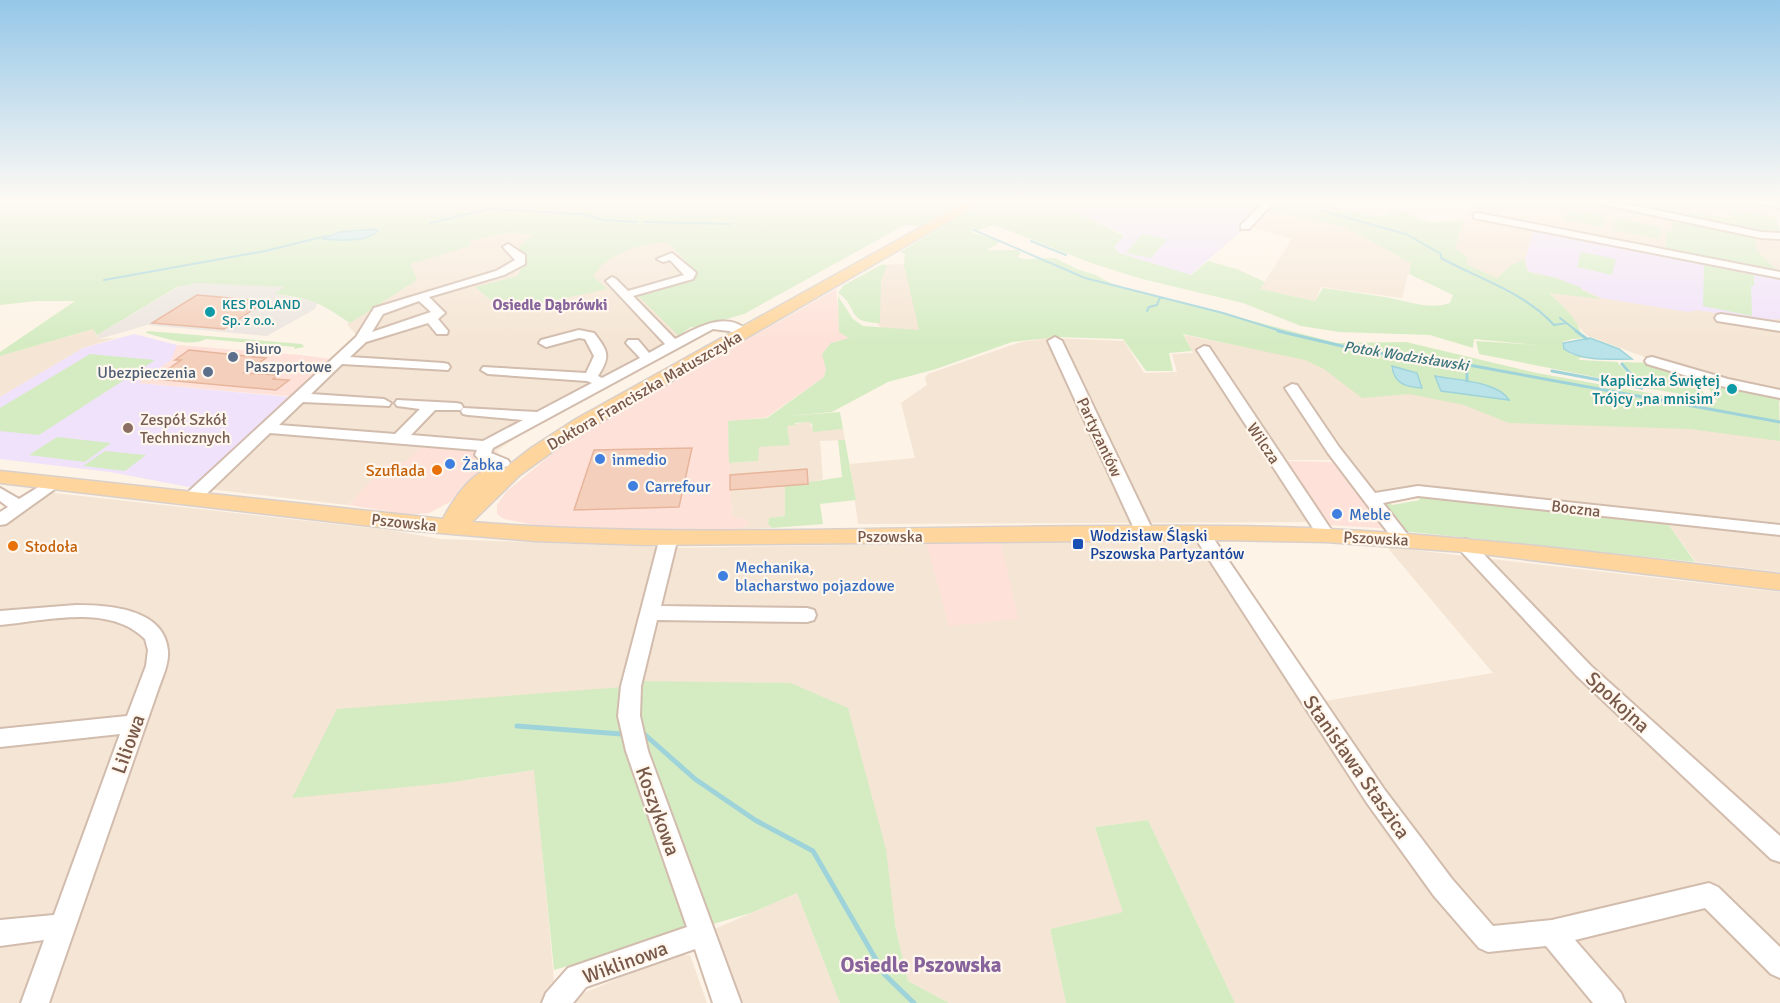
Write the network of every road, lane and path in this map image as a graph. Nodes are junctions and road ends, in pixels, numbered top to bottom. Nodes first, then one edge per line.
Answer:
1 (508, 247) dead end
2 (885, 247) edge
3 (886, 247) edge
4 (1636, 247) edge
5 (880, 250) junction
6 (663, 258) dead end
7 (1780, 275) edge
8 (612, 281) dead end
9 (625, 295) junction
10 (421, 297) junction
11 (430, 318) junction
12 (1721, 318) dead end
13 (1780, 327) edge
14 (737, 329) junction
15 (442, 331) dead end
16 (361, 339) junction
17 (1055, 341) dead end
18 (546, 343) dead end
19 (633, 343) dead end
20 (673, 345) junction
21 (1204, 350) dead end
22 (648, 359) junction
23 (337, 360) junction
24 (1652, 361) dead end
25 (443, 367) dead end
26 (488, 370) dead end
27 (596, 380) junction
28 (1292, 388) dead end
29 (1780, 394) edge
30 (297, 397) junction
31 (384, 403) dead end
32 (402, 403) dead end
33 (431, 405) junction
34 (539, 417) junction
35 (266, 428) junction
36 (399, 439) junction
37 (486, 446) junction
38 (502, 463) junction
39 (0, 477) edge
40 (53, 483) junction
41 (0, 493) edge
42 (192, 498) junction
43 (1375, 501) junction
44 (471, 504) junction
45 (17, 506) junction
46 (0, 520) edge
47 (411, 524) junction
48 (451, 527) junction
49 (1780, 530) edge
50 (510, 533) junction
51 (1201, 533) junction
52 (1145, 534) junction
53 (1326, 535) junction
54 (669, 537) junction
55 (1402, 539) junction
56 (1465, 545) junction
57 (1780, 582) edge
58 (649, 614) junction
59 (807, 615) dead end
60 (0, 618) edge
61 (134, 724) junction
62 (0, 738) edge
63 (1780, 851) edge
64 (62, 926) junction
65 (0, 933) edge
66 (1552, 933) junction
67 (703, 934) junction
68 (1780, 965) edge
69 (35, 1003) edge
70 (556, 1003) edge
71 (727, 1003) edge
72 (1611, 1003) edge

1 - 10 street
2 - 5 main road, Doktora Franciszka Matuszczyka
3 - 5 main road, Doktora Franciszka Matuszczyka
4 - 7 street
5 - 14 main road, Doktora Franciszka Matuszczyka
6 - 9 street
8 - 9 street
9 - 20 street
10 - 11 street
10 - 16 street
11 - 15 street
11 - 16 street
12 - 13 street
14 - 20 street
14 - 38 main road, Doktora Franciszka Matuszczyka
14 - 44 main road, Doktora Franciszka Matuszczyka
16 - 23 street
17 - 52 street, Partyzantów
18 - 27 street
19 - 22 street
20 - 22 street
21 - 53 street, Wilcza
22 - 27 street
23 - 25 street
23 - 30 street
24 - 29 street
26 - 27 street
27 - 34 street
28 - 43 street
30 - 31 street
30 - 35 street
32 - 33 street
33 - 34 street
33 - 36 street
34 - 37 street
35 - 36 street
35 - 42 street
36 - 37 street
37 - 38 street
38 - 44 main road, Doktora Franciszka Matuszczyka
39 - 40 main road, Pszowska
40 - 42 main road, Pszowska
40 - 45 street
41 - 45 street
42 - 47 main road, Pszowska
43 - 49 street, Boczna
43 - 55 street
44 - 47 main road
44 - 48 main road, Doktora Franciszka Matuszczyka
44 - 50 main road
45 - 46 street
47 - 48 main road, Pszowska
48 - 50 main road, Pszowska
50 - 54 main road, Pszowska
51 - 52 main road, Pszowska
51 - 53 main road, Pszowska
51 - 66 street, Stanisława Staszica
52 - 54 main road, Pszowska
53 - 55 main road, Pszowska
54 - 58 street, Koszykowa
55 - 56 main road, Pszowska
56 - 57 main road, Pszowska
56 - 63 street, Spokojna
58 - 59 street
58 - 67 street, Koszykowa
60 - 61 street, Liliowa
61 - 62 street
61 - 64 street, Liliowa
64 - 65 street
64 - 69 street, Liliowa
66 - 68 street, Stanisława Staszica
66 - 72 street
67 - 70 street, Wiklinowa
67 - 71 street, Koszykowa

